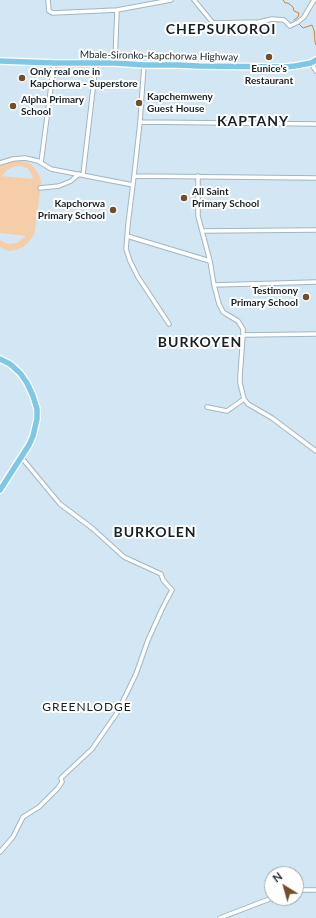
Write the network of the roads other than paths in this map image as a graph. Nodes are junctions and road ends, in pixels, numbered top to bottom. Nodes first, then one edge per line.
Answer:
1 (48, 0) edge
2 (171, 0) edge
3 (194, 0) edge
4 (314, 0) edge
5 (117, 10) junction
6 (0, 61) edge
7 (313, 62) edge
8 (54, 63) junction
9 (115, 63) junction
10 (96, 64) junction
11 (144, 65) junction
12 (316, 71) edge
13 (140, 122) junction
14 (316, 124) edge
15 (0, 163) edge
16 (41, 163) junction
17 (81, 175) junction
18 (134, 176) junction
19 (198, 176) junction
20 (316, 178) edge
21 (133, 185) junction
22 (40, 188) dead end
23 (316, 230) edge
24 (202, 231) junction
25 (127, 236) junction
26 (210, 261) junction
27 (316, 282) edge
28 (214, 285) junction
29 (169, 324) dead end
30 (316, 334) edge
31 (243, 335) junction
32 (0, 358) edge
33 (244, 399) junction
34 (207, 407) dead end
35 (316, 451) edge
36 (21, 457) junction
37 (0, 490) edge
38 (0, 852) edge
39 (304, 890) edge
40 (316, 890) edge
41 (264, 901) edge
42 (220, 918) edge

1 - 5 street
2 - 5 street
3 - 4 street
5 - 9 street
6 - 8 main road, Mbale-Sironko-Kapchorwa Highway
7 - 11 main road, Mbale-Sironko-Kapchorwa Highway
7 - 12 street
8 - 10 main road, Mbale-Sironko-Kapchorwa Highway
8 - 16 street
9 - 10 main road, Mbale-Sironko-Kapchorwa Highway
9 - 11 main road, Mbale-Sironko-Kapchorwa Highway
10 - 17 street
11 - 13 street
13 - 14 street
13 - 18 street
15 - 16 street
16 - 17 street
17 - 21 street
17 - 22 street
18 - 19 street
18 - 21 street
19 - 20 street
19 - 24 street
21 - 25 street
23 - 24 street
24 - 26 street
25 - 26 street
25 - 29 street
26 - 28 street
27 - 28 street
28 - 31 street
30 - 31 street
31 - 33 street
32 - 36 main road
33 - 34 street
33 - 35 street
36 - 37 main road
36 - 38 street
39 - 40 street
41 - 42 street

